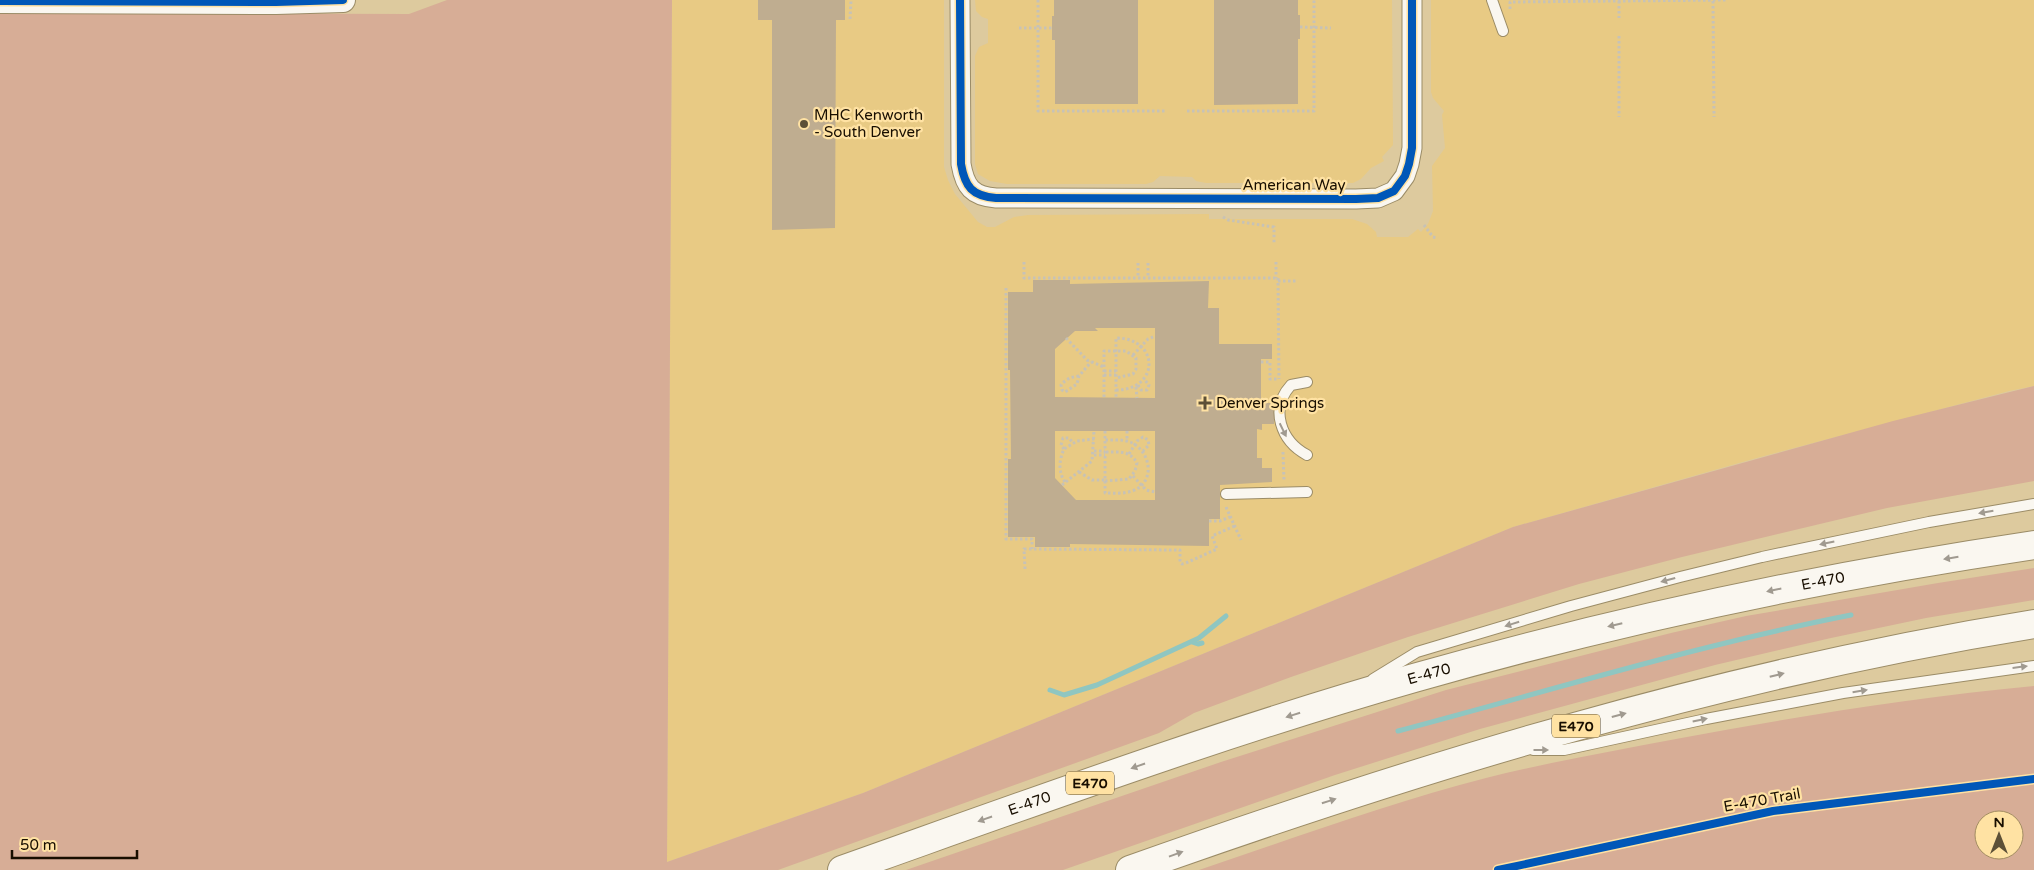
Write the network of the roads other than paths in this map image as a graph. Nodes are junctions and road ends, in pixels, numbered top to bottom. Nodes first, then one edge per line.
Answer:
1 (0, 0) edge
2 (124, 0) edge
3 (343, 0) edge
4 (960, 0) edge
5 (1412, 0) edge
6 (1492, 0) edge
7 (1503, 31) dead end
8 (1307, 382) dead end
9 (1307, 455) dead end
10 (1307, 492) dead end
11 (1226, 494) dead end
12 (2034, 504) edge
13 (2034, 545) edge
14 (2034, 624) edge
15 (2034, 666) edge
16 (1339, 700) junction
17 (1492, 750) junction
18 (842, 870) edge
19 (1130, 870) edge

1 - 2 street
2 - 3 street
4 - 5 street, American Way
6 - 7 lane
8 -> 9 lane
10 - 11 lane
12 -> 16 lane
13 -> 16 highway, E-470 / E470
17 -> 14 highway, E470
17 -> 15 lane
16 -> 18 highway, E-470 / E470
19 -> 17 highway, E470

